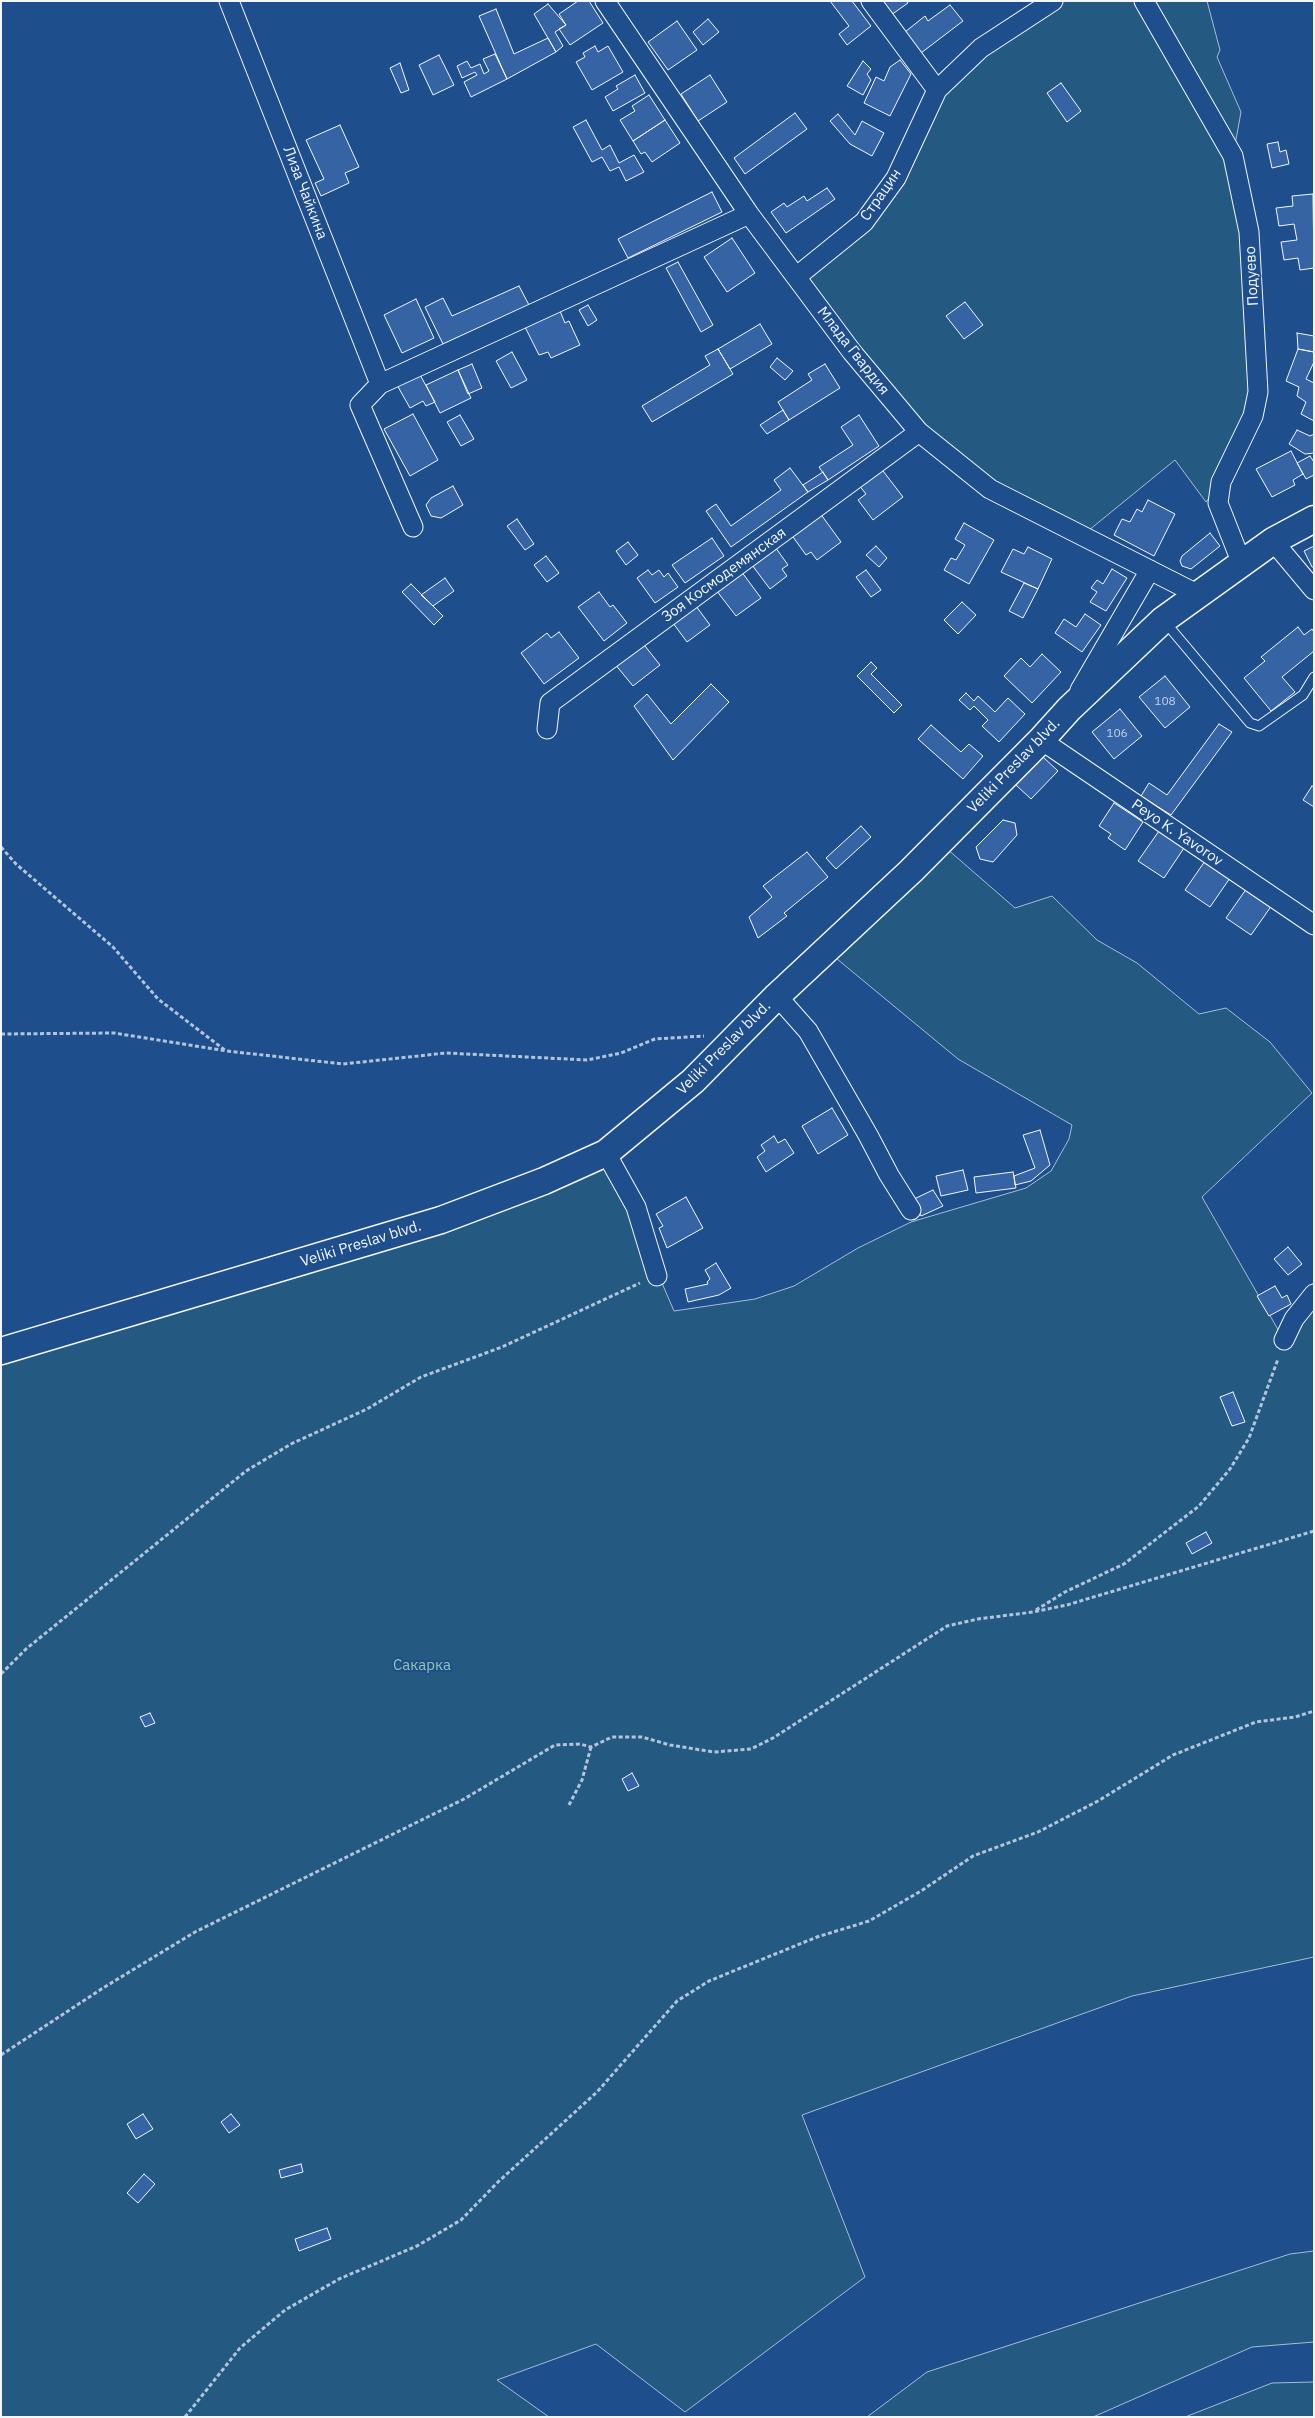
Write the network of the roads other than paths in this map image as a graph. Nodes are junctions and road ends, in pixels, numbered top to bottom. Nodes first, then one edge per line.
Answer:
1 (229, 1) edge
2 (604, 1) edge
3 (871, 1) edge
4 (1053, 1) edge
5 (1144, 1) edge
6 (937, 90) junction
7 (749, 214) junction
8 (796, 277) junction
9 (380, 384) junction
10 (919, 432) junction
11 (1314, 519) edge
12 (413, 526) dead end
13 (1273, 541) junction
14 (1242, 564) junction
15 (1150, 570) junction
16 (1314, 590) edge
17 (1199, 595) junction
18 (1163, 620) junction
19 (1314, 677) edge
20 (1069, 709) junction
21 (546, 728) dead end
22 (1041, 740) junction
23 (1314, 925) edge
24 (777, 996) junction
25 (606, 1153) junction
26 (912, 1210) dead end
27 (657, 1276) road end
28 (1314, 1294) edge
29 (1284, 1340) road end
30 (1, 1352) edge

1 - 9 street, Лиза Чайкина
2 - 7 street, Млада Гвардия
3 - 6 street
4 - 6 street, Страцин
5 - 14 street, Подуево
6 - 8 street, Страцин
7 - 8 street, Млада Гвардия
7 - 9 street
8 - 10 street, Млада Гвардия
9 - 12 street
10 - 15 street, Млада Гвардия
10 - 21 street, Зоя Космодемянская
11 - 13 main road, Veliki Preslav blvd.
13 - 14 main road, Veliki Preslav blvd.
13 - 16 street
14 - 17 main road, Veliki Preslav blvd.
15 - 17 street, Млада Гвардия
15 - 20 street
17 - 18 main road, Veliki Preslav blvd.
18 - 19 lane
18 - 20 main road, Veliki Preslav blvd.
20 - 22 main road, Veliki Preslav blvd.
22 - 23 street, Peyo K. Yavorov
22 - 24 main road, Veliki Preslav blvd.
24 - 25 main road, Veliki Preslav blvd.
24 - 26 street
25 - 27 street
25 - 30 main road, Veliki Preslav blvd.
28 - 29 street

